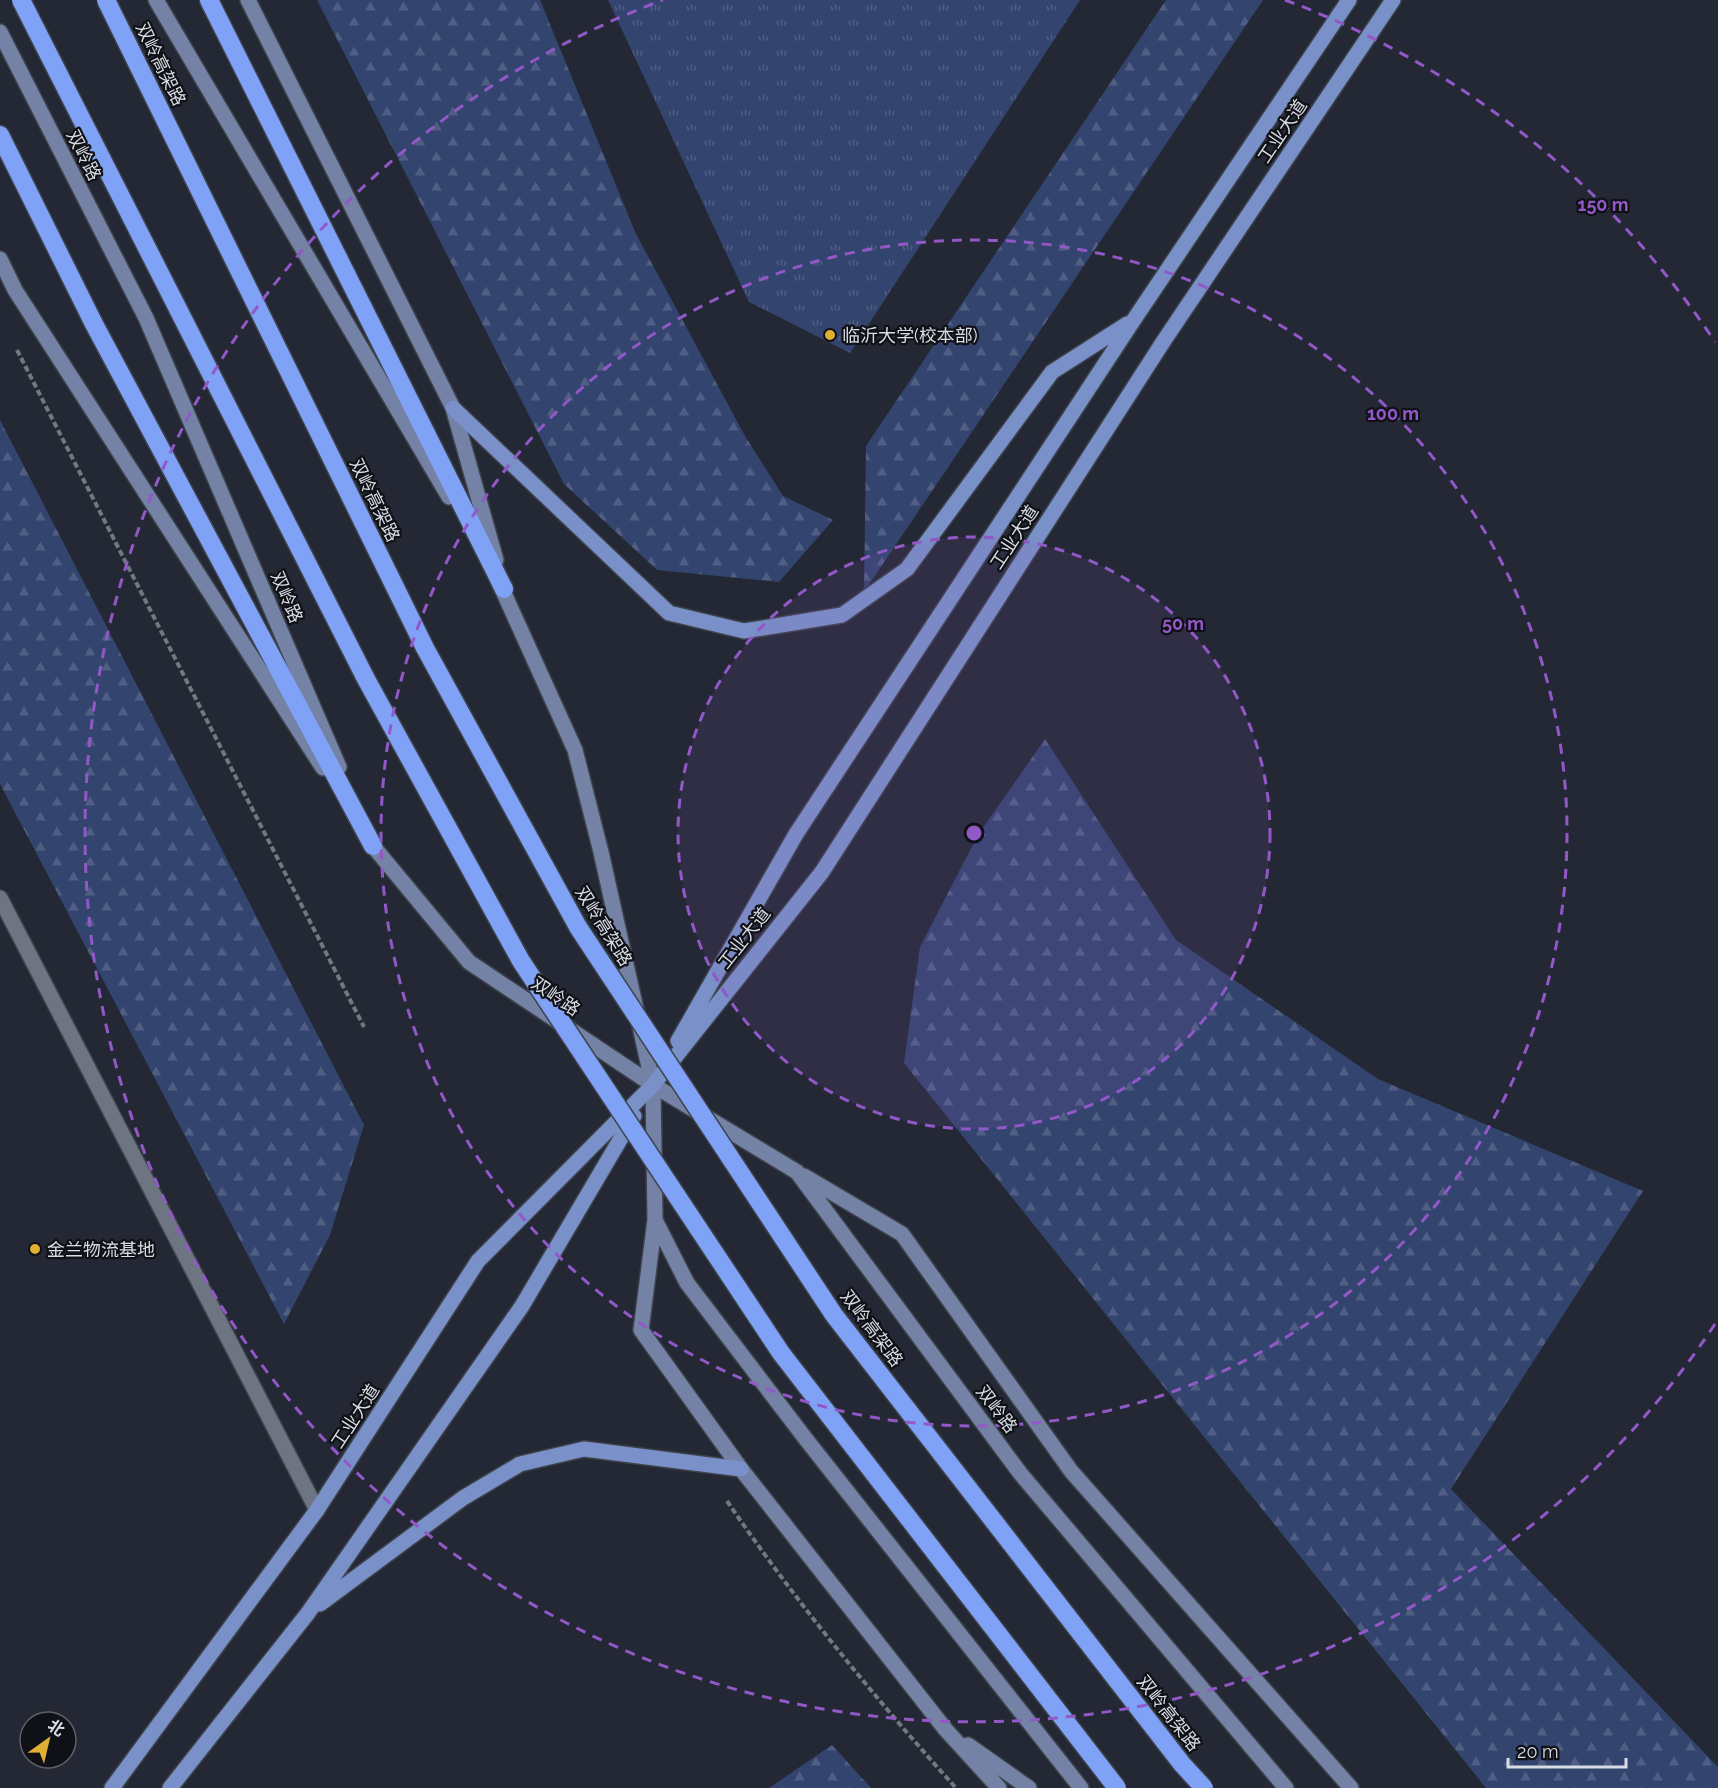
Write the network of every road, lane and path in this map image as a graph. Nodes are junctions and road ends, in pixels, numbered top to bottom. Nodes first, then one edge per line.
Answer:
1 (21, 0) edge
2 (106, 0) edge
3 (156, 0) edge
4 (209, 0) edge
5 (248, 0) edge
6 (1349, 0) edge
7 (1394, 0) edge
8 (0, 32) edge
9 (0, 135) edge
10 (0, 259) edge
11 (1132, 321) junction
12 (16, 349) dead end
13 (453, 408) junction
14 (504, 589) junction
15 (373, 846) junction
16 (0, 898) edge
17 (364, 1027) dead end
18 (653, 1085) junction
19 (797, 1172) junction
20 (655, 1220) junction
21 (741, 1469) junction
22 (317, 1510) junction
23 (308, 1613) junction
24 (946, 1730) junction
25 (112, 1788) edge
26 (170, 1788) edge
27 (999, 1788) edge
28 (1029, 1788) edge
29 (1081, 1788) edge
30 (1117, 1788) edge
31 (1204, 1788) edge
32 (1286, 1788) edge
33 (1351, 1788) edge

1 - 30 highway, bridge
2 - 31 highway, 双岭高架路, bridge
3 - 14 main road
4 - 14 highway
5 - 13 main road
6 - 11 main road, 工业大道
7 - 18 main road, 工业大道
8 - 15 main road, 双岭路
9 - 15 highway
10 - 15 main road
11 - 13 main road
11 - 18 main road, 工业大道
12 - 17 path
13 - 14 main road
14 - 18 main road
15 - 18 main road, 双岭路
16 - 22 lane
18 - 19 main road, 双岭路
18 - 20 main road
18 - 22 main road, 工业大道
18 - 23 main road, 工业大道
19 - 32 main road, 双岭路
19 - 33 main road
20 - 21 main road
20 - 29 main road
21 - 23 main road
21 - 24 main road
22 - 25 main road, 工业大道
23 - 26 main road, 工业大道
24 - 27 main road
24 - 28 main road

